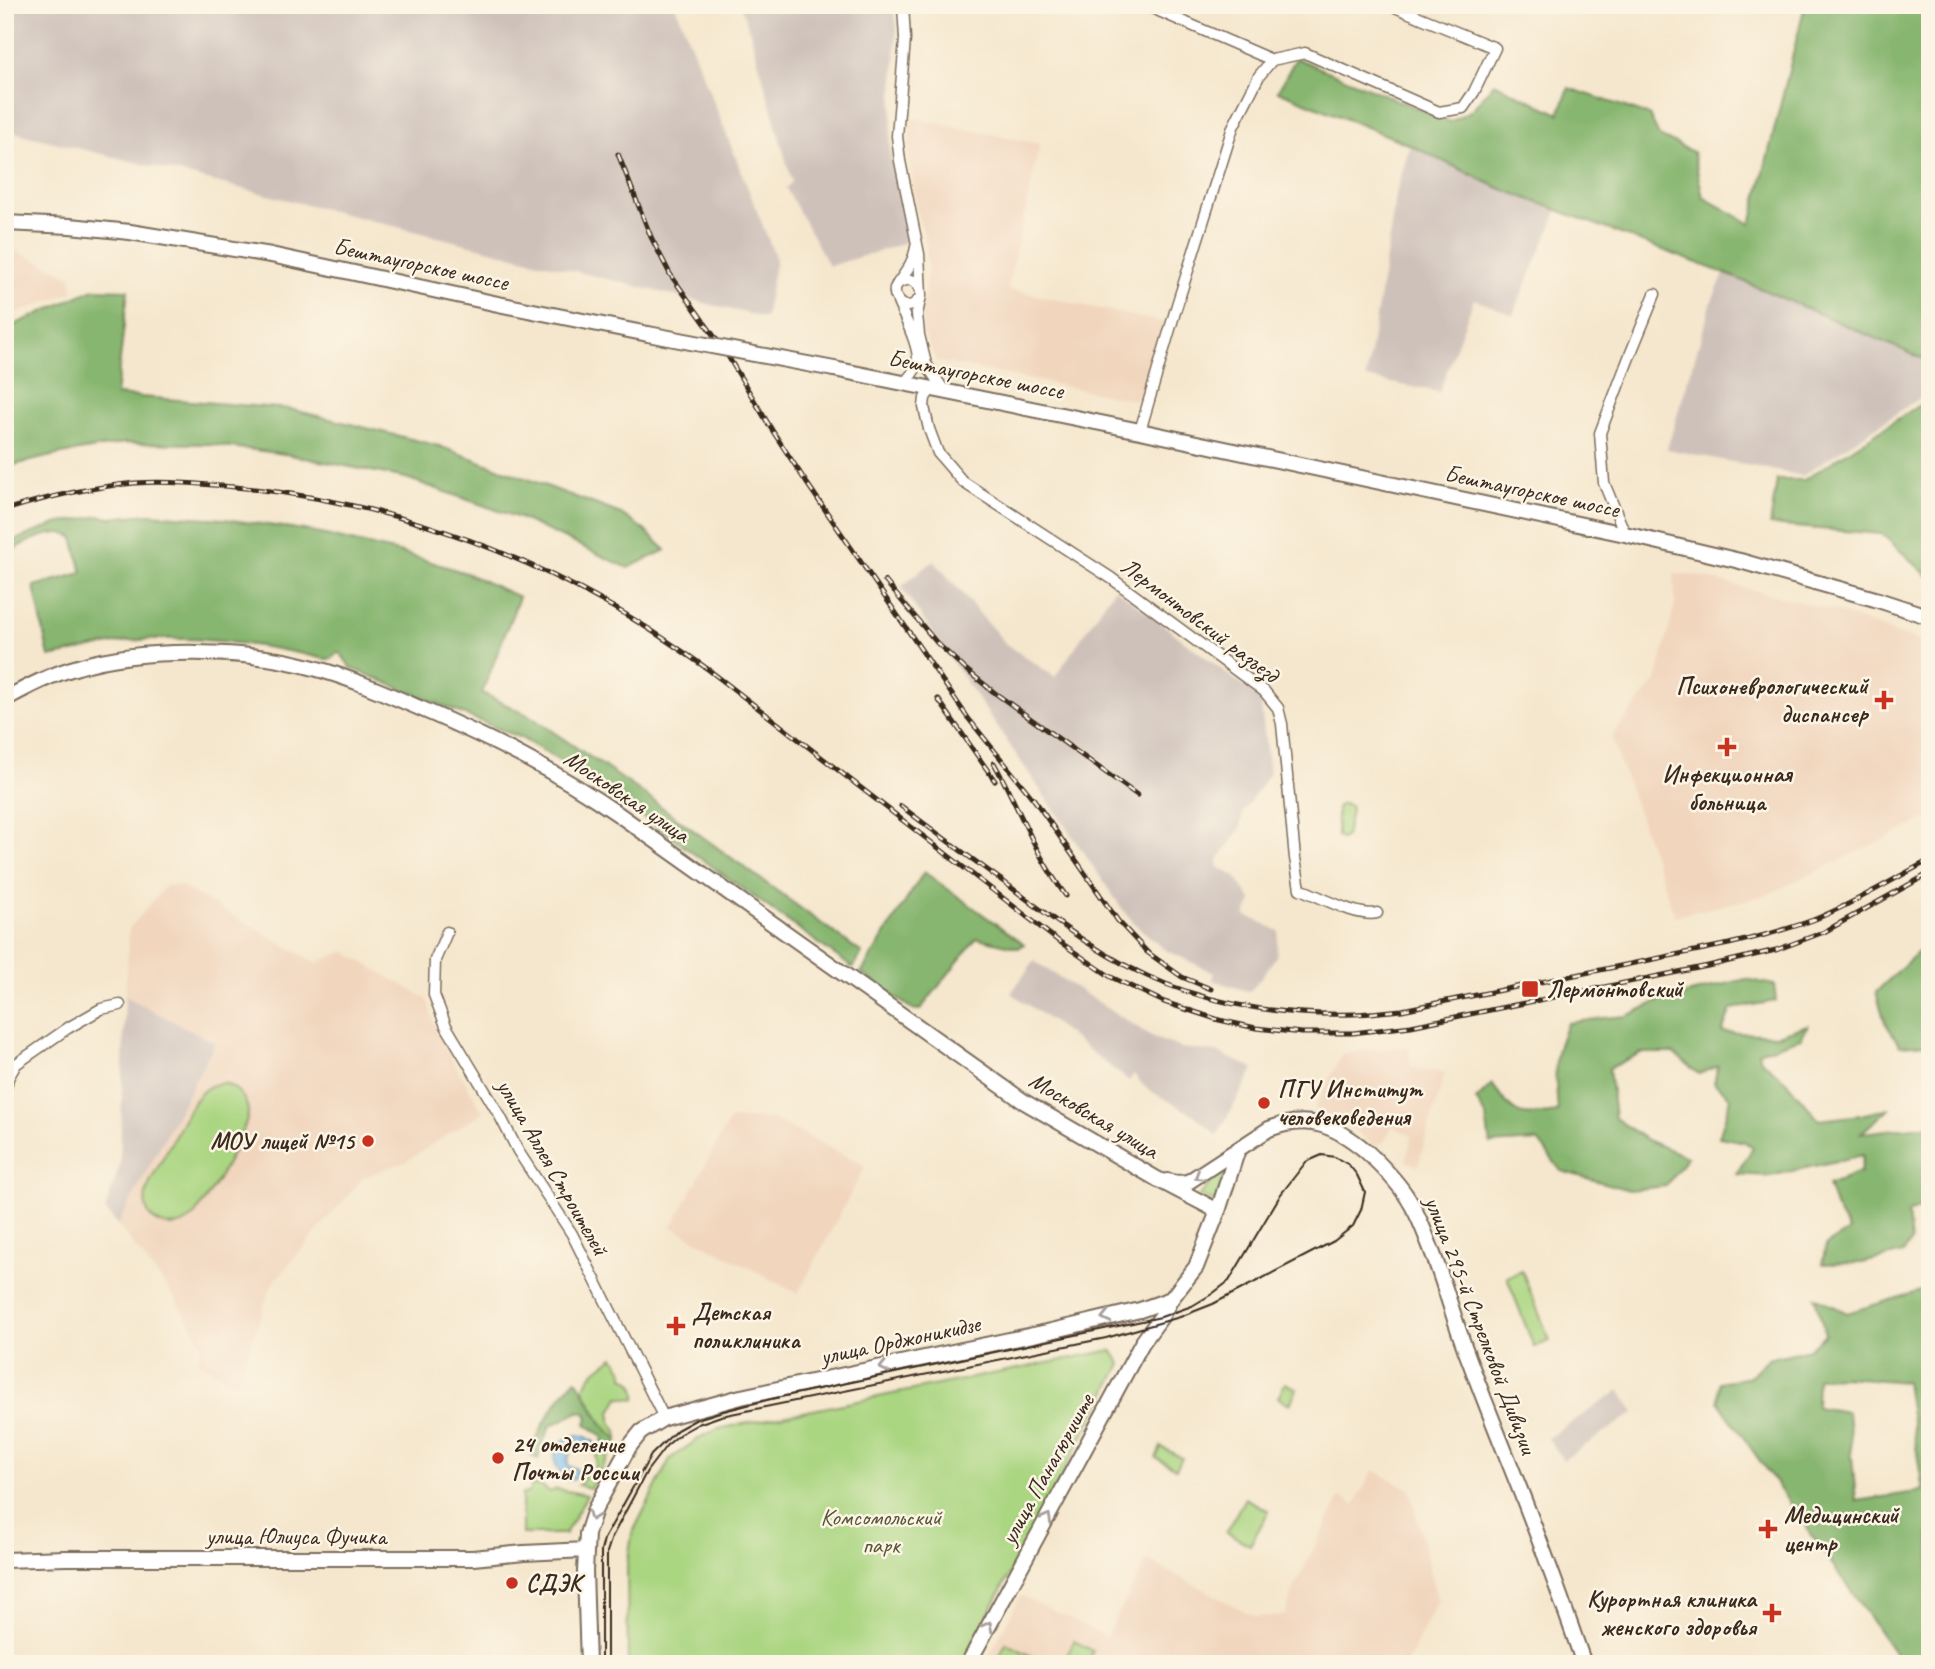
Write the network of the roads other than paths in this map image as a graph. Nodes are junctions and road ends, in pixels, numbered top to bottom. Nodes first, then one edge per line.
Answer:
1 (903, 5) edge
2 (1145, 5) edge
3 (1390, 5) edge
4 (1272, 60) junction
5 (5, 223) edge
6 (916, 240) junction
7 (898, 283) junction
8 (921, 293) junction
9 (1656, 294) dead end
10 (898, 302) junction
11 (904, 383) junction
12 (938, 390) junction
13 (1140, 431) junction
14 (1625, 534) junction
15 (1930, 617) edge
16 (5, 699) edge
17 (1377, 913) dead end
18 (447, 932) dead end
19 (120, 1005) dead end
20 (5, 1091) edge
21 (1237, 1152) junction
22 (1157, 1179) junction
23 (1218, 1211) junction
24 (1171, 1299) junction
25 (664, 1418) junction
26 (586, 1550) junction
27 (5, 1560) edge
28 (587, 1664) edge
29 (968, 1664) edge
30 (1584, 1664) edge

1 - 6 street
2 - 4 street
3 - 4 street
4 - 13 street
5 - 11 street, Бештаугорское шоссе, bridge
6 - 7 street
6 - 8 street
7 - 8 street
7 - 10 street
8 - 10 street
8 - 12 street
9 - 14 street
10 - 11 street
11 - 12 street, Бештаугорское шоссе
12 - 13 street, Бештаугорское шоссе
12 - 17 street, Лермонтовский разъезд
13 - 14 street, Бештаугорское шоссе
14 - 15 street, Бештаугорское шоссе
16 - 22 street, Московская улица
18 - 25 street, улица Аллея Строителей
19 - 20 street
21 -> 22 street, Московская улица
21 - 23 street
21 - 30 street, улица 295-й Стрелковой Дивизии
22 - 23 street, Московская улица
23 - 24 street
24 -> 25 street, улица Орджоникидзе
29 -> 24 street, улица Панагюриште
25 -> 26 street, улица Орджоникидзе
26 - 27 street, улица Юлиуса Фучика
26 - 28 street, улица Орджоникидзе

